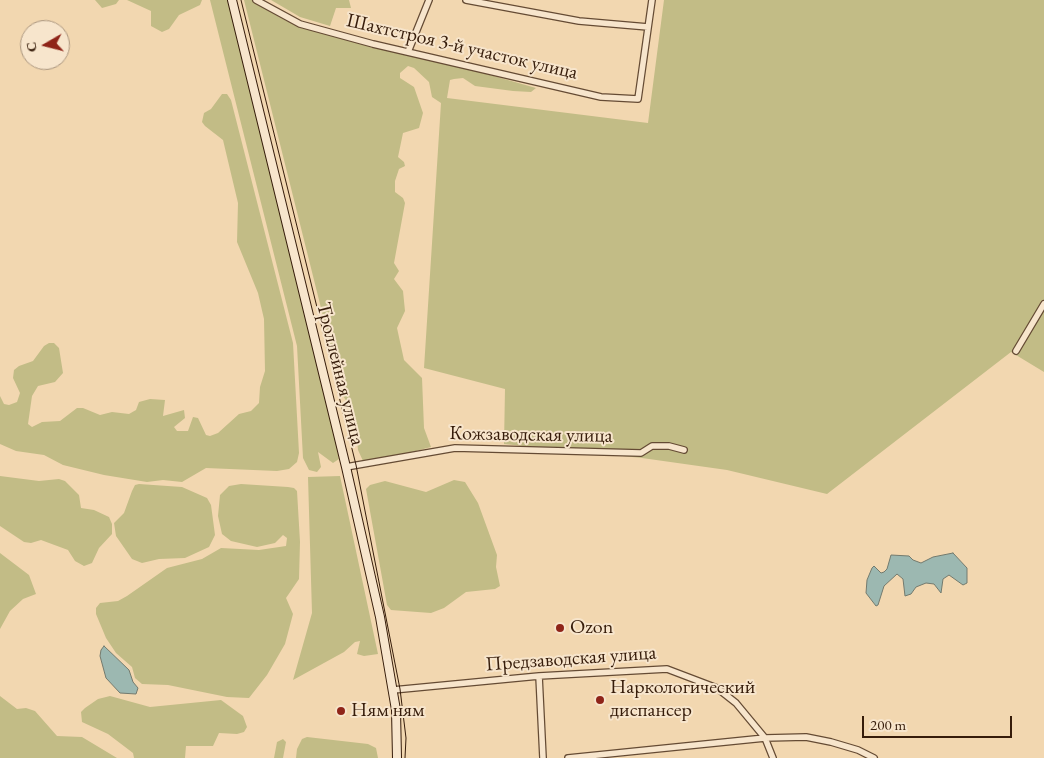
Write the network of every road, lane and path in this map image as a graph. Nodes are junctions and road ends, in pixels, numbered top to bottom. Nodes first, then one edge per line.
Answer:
1 (232, 0) edge
2 (256, 0) edge
3 (428, 0) edge
4 (466, 0) edge
5 (652, 0) edge
6 (648, 27) junction
7 (408, 52) junction
8 (1044, 304) edge
9 (1016, 351) dead end
10 (684, 450) dead end
11 (346, 467) junction
12 (539, 676) junction
13 (393, 690) junction
14 (765, 738) junction
15 (397, 758) edge
16 (543, 758) edge
17 (568, 758) edge
18 (773, 758) edge
19 (874, 758) edge

1 - 11 street, Троллейная улица
2 - 7 street, Шахтстроя 3-й участок улица
3 - 7 street
4 - 6 street
5 - 6 street
6 - 7 street, Шахтстроя 3-й участок улица
8 - 9 street
10 - 11 street, Кожзаводская улица
11 - 13 street, Троллейная улица
12 - 13 street, Предзаводская улица
12 - 14 street, Предзаводская улица
12 - 16 street
13 - 15 street, Троллейная улица
14 - 17 street
14 - 18 street, Предзаводская улица
14 - 19 street

